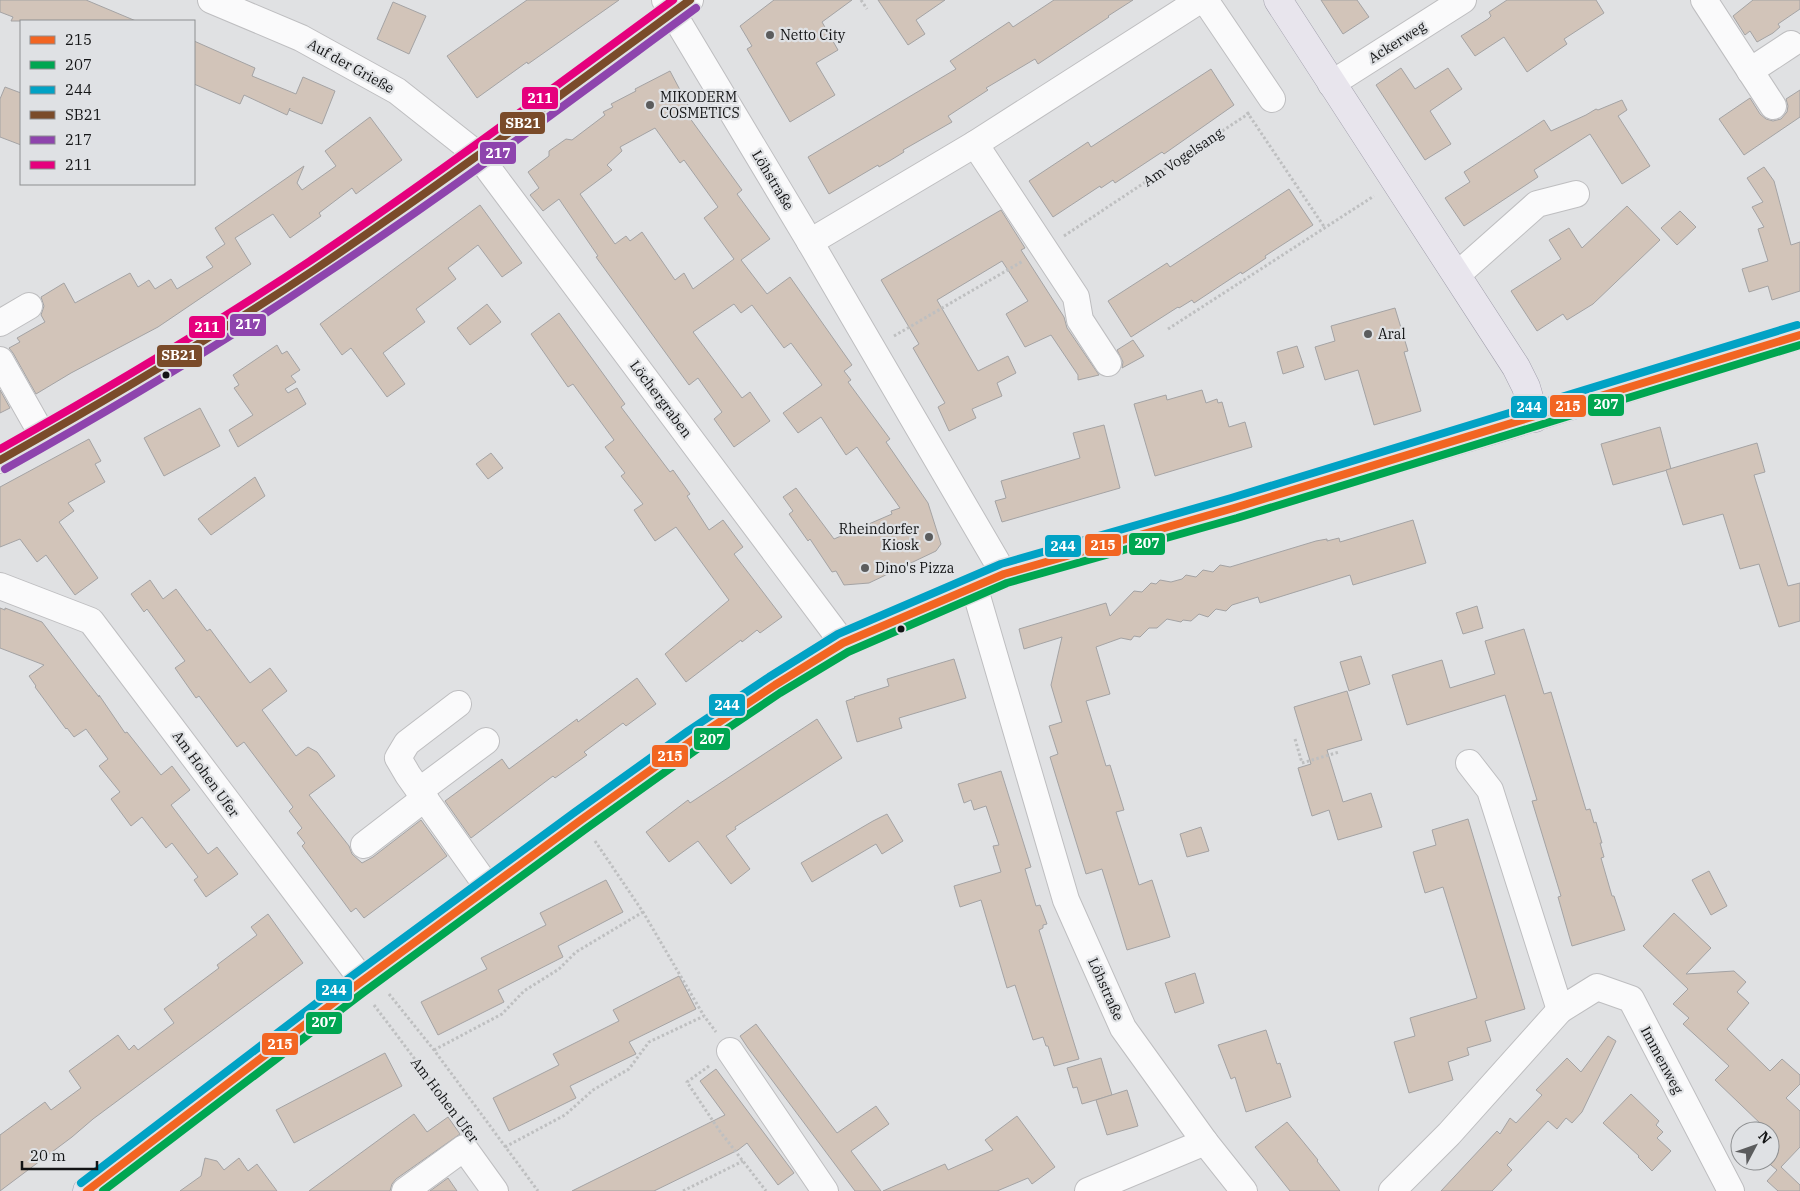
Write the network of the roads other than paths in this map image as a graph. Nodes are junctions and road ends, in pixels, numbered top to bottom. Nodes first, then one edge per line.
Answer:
1 (211, 0) edge
2 (1205, 0) edge
3 (1278, 0) edge
4 (1463, 0) edge
5 (1704, 0) edge
6 (676, 4) edge
7 (1190, 7) edge
8 (1791, 44) dead end
9 (1750, 71) junction
10 (1332, 84) junction
11 (1272, 99) road end
12 (1773, 106) dead end
13 (975, 144) junction
14 (478, 155) junction
15 (1576, 194) dead end
16 (810, 242) junction
17 (1457, 275) junction
18 (28, 306) dead end
19 (0, 323) edge
20 (1800, 335) edge
21 (0, 360) edge
22 (1108, 363) dead end
23 (1534, 418) junction
24 (43, 436) junction
25 (0, 460) edge
26 (1004, 574) junction
27 (0, 586) edge
28 (974, 586) junction
29 (844, 643) junction
30 (458, 704) dead end
31 (486, 741) dead end
32 (1469, 763) dead end
33 (422, 794) junction
34 (364, 844) dead end
35 (490, 889) junction
36 (365, 980) junction
37 (1560, 1010) junction
38 (730, 1050) road end
39 (1205, 1142) junction
40 (87, 1191) edge
41 (405, 1191) edge
42 (495, 1191) edge
43 (825, 1191) edge
44 (1088, 1191) edge
45 (1244, 1191) edge
46 (1392, 1191) edge
47 (1731, 1191) edge

1 - 14 street, Auf der Grieße
2 - 11 street
3 - 10 main road
4 - 10 street, Ackerweg
5 - 9 street
6 - 14 street
6 - 16 street, Löhstraße
7 - 13 street
8 - 9 street
9 - 12 street
10 - 17 main road
13 - 16 street
13 - 22 street
14 - 24 street
14 - 29 street, Löchergraben
15 - 17 street
16 - 26 street, Löhstraße
17 - 23 main road
18 - 19 street
20 - 23 main road
21 - 24 street
23 - 26 main road
24 - 25 street
26 - 28 main road
27 - 36 street, Am Hohen Ufer
28 - 29 main road
28 - 39 street, Löhstraße
29 - 35 main road
30 - 33 street
31 - 33 street
32 - 37 street
33 - 34 street
33 - 35 street
35 - 36 main road
36 - 40 main road
37 - 46 street, Immenweg
37 - 47 street, Immenweg
38 - 43 street
39 - 44 street
39 - 45 street, Löhstraße
41 - 42 street

